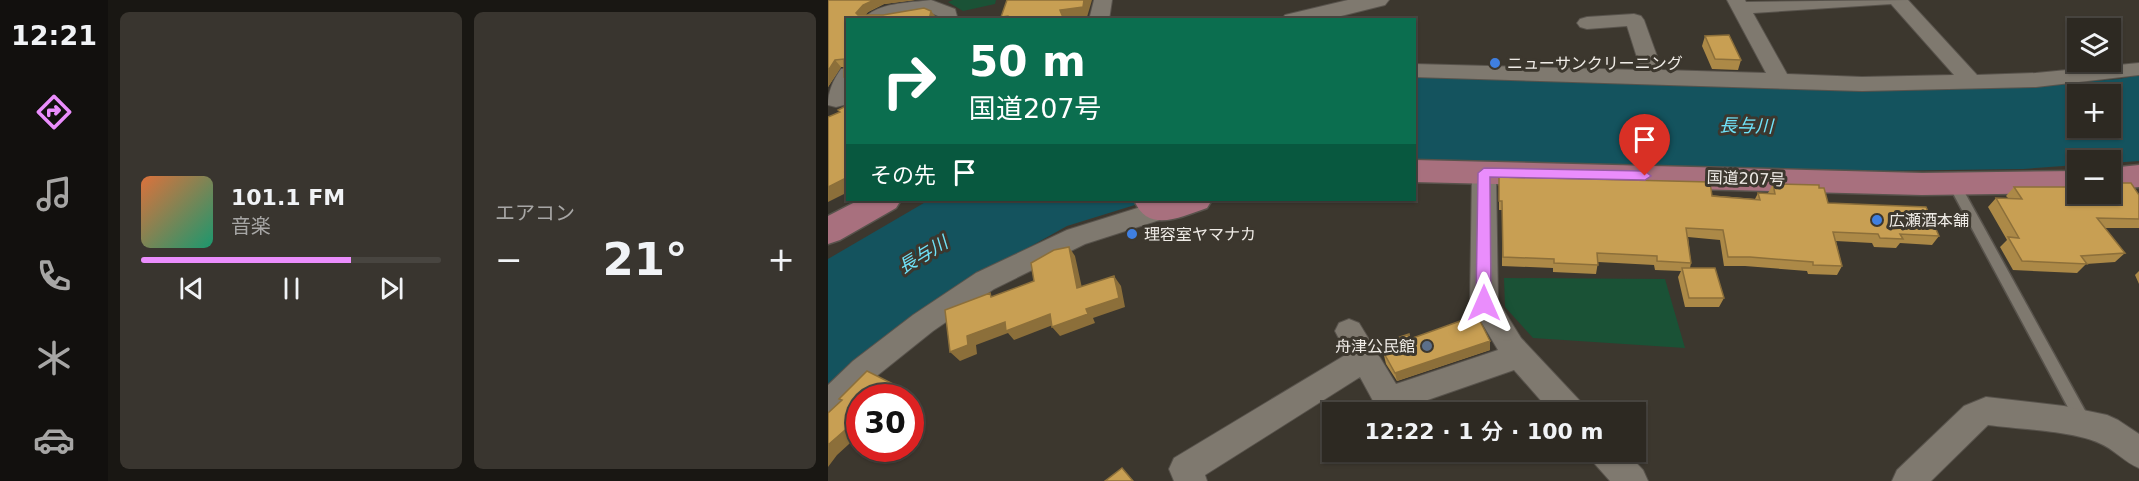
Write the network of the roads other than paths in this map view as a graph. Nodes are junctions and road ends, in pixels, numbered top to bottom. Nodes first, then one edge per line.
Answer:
1 (1103, 0) edge
2 (1377, 0) edge
3 (1884, 0) edge
4 (1898, 0) edge
5 (1739, 4) edge
6 (876, 18) edge
7 (948, 18) edge
8 (1099, 18) edge
9 (1301, 18) edge
10 (1587, 23) dead end
11 (2139, 69) edge
12 (1416, 70) edge
13 (1654, 76) junction
14 (846, 79) edge
15 (1780, 80) junction
16 (1972, 82) junction
17 (837, 104) edge
18 (1416, 171) edge
19 (1484, 173) junction
20 (2139, 176) edge
21 (2121, 178) edge
22 (2067, 182) edge
23 (1954, 184) junction
24 (883, 201) edge
25 (1188, 201) edge
26 (1154, 205) edge
27 (828, 231) edge
28 (1349, 331) dead end
29 (1519, 356) junction
30 (1365, 359) junction
31 (1561, 402) edge
32 (828, 405) edge
33 (2085, 424) junction
34 (2139, 453) edge
35 (1614, 462) edge
36 (1191, 481) edge
37 (1632, 481) edge
38 (1908, 481) edge

1 - 8 street
2 - 9 street
3 - 5 street
4 - 16 street
5 - 15 street
6 - 7 street
10 - 13 street
11 - 16 street
12 - 13 street
13 - 15 street
14 - 17 street
15 - 16 street
18 - 19 highway, 国道207号
19 - 23 highway, 国道207号
19 - 29 street
20 - 21 highway
22 - 23 highway, 国道207号
23 - 33 lane
24 - 27 highway
25 - 26 highway
26 - 32 street
28 - 30 street
29 - 30 street
29 - 31 street
30 - 36 street
33 - 34 street
33 - 38 street
35 - 37 street

